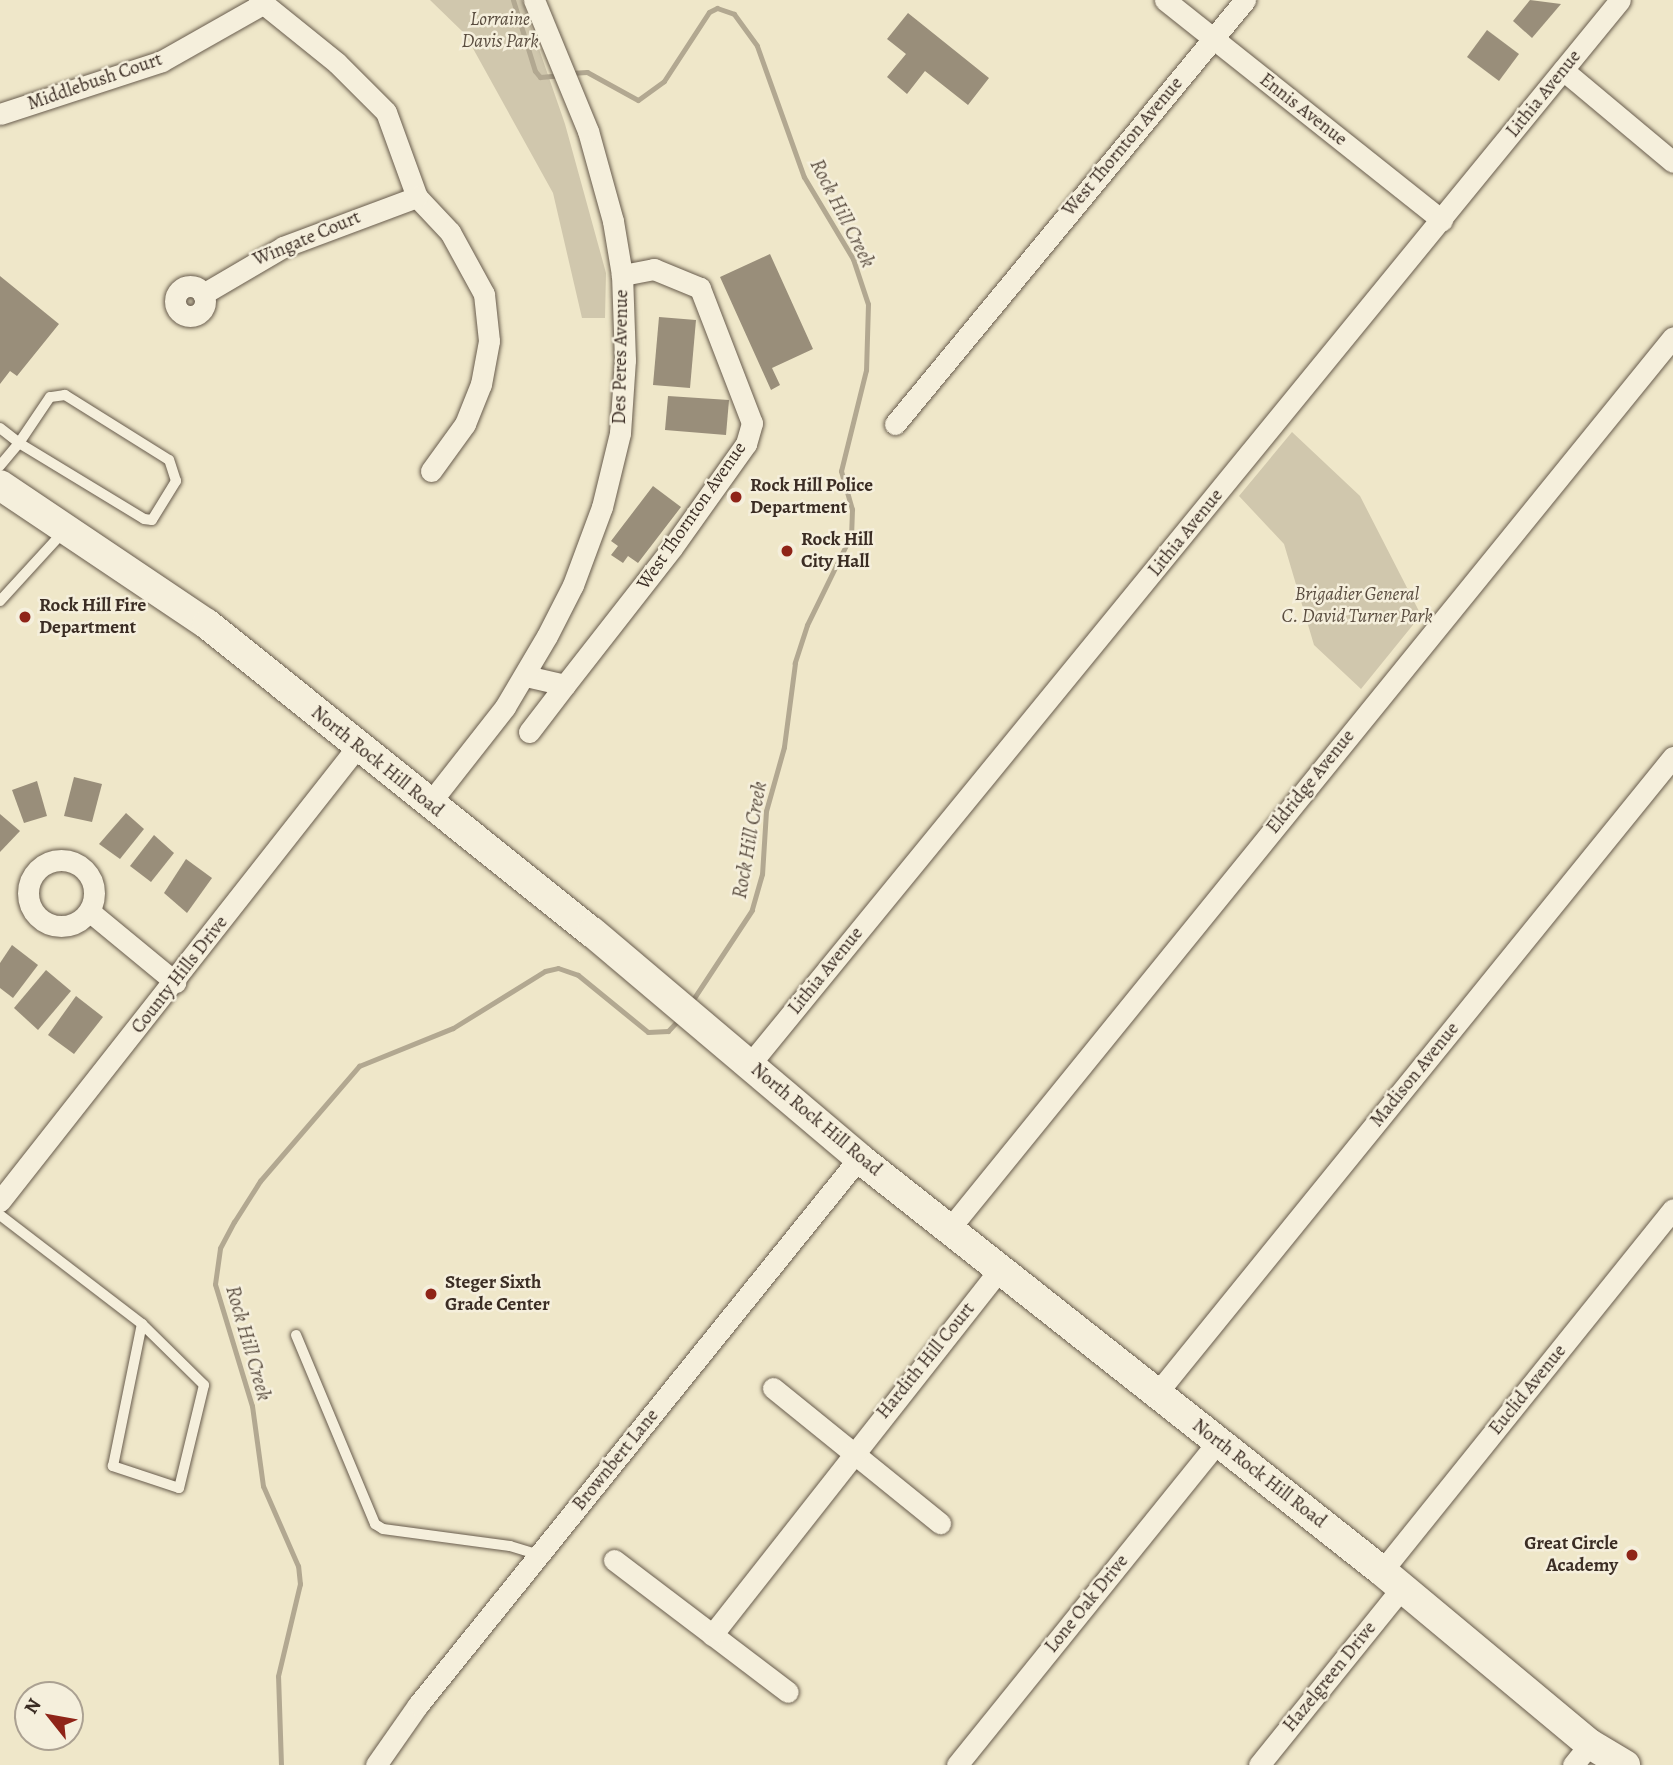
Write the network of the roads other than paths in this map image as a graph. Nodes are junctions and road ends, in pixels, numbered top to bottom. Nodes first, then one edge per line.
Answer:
1 (1165, 0) edge
2 (1245, 0) edge
3 (1620, 0) edge
4 (260, 2) edge
5 (541, 4) edge
6 (1213, 39) junction
7 (1563, 70) junction
8 (0, 114) edge
9 (1673, 162) edge
10 (417, 197) junction
11 (1442, 220) junction
12 (622, 275) junction
13 (203, 294) dead end
14 (1673, 337) edge
15 (895, 424) dead end
16 (0, 428) edge
17 (19, 443) junction
18 (0, 466) edge
19 (431, 471) dead end
20 (0, 485) edge
21 (67, 528) junction
22 (0, 601) edge
23 (526, 676) junction
24 (565, 685) junction
25 (529, 733) dead end
26 (357, 747) junction
27 (1673, 757) edge
28 (429, 804) junction
29 (89, 911) dead end
30 (175, 982) junction
31 (750, 1064) junction
32 (859, 1158) junction
33 (0, 1201) edge
34 (1673, 1209) edge
35 (0, 1215) edge
36 (950, 1228) junction
37 (1000, 1269) junction
38 (142, 1324) junction
39 (296, 1335) dead end
40 (773, 1388) dead end
41 (1157, 1393) junction
42 (1217, 1443) junction
43 (852, 1454) junction
44 (940, 1523) dead end
45 (539, 1555) junction
46 (614, 1560) dead end
47 (1392, 1580) junction
48 (712, 1634) junction
49 (788, 1692) dead end
50 (1581, 1755) edge
51 (376, 1765) edge
52 (957, 1765) edge
53 (1259, 1765) edge
54 (1625, 1765) edge

1 - 6 street, Ennis Avenue
2 - 6 street, West Thornton Avenue
3 - 7 street, Lithia Avenue
4 - 8 street, Middlebush Court
4 - 10 street
5 - 12 street, Des Peres Avenue
6 - 11 street, Ennis Avenue
6 - 15 street, West Thornton Avenue
7 - 9 street
7 - 11 street, Lithia Avenue
10 - 13 street, Wingate Court
10 - 19 street
11 - 31 street, Lithia Avenue
12 - 23 street, Des Peres Avenue
12 - 24 street, West Thornton Avenue
14 - 36 street, Eldridge Avenue
16 - 17 lane
17 - 17 lane
17 - 18 lane
20 - 21 street, North Rock Hill Road
21 - 22 lane
21 - 26 street, North Rock Hill Road
23 - 24 street
23 - 28 street, Des Peres Avenue
24 - 25 street, West Thornton Avenue
26 - 28 street, North Rock Hill Road
26 - 30 street, County Hills Drive
27 - 41 street, Madison Avenue
28 - 31 street, North Rock Hill Road
29 - 30 street
30 - 33 street, County Hills Drive
31 - 32 street, North Rock Hill Road
32 - 36 street, North Rock Hill Road
32 - 45 street, Brownbert Lane
34 - 47 street, Euclid Avenue
35 - 38 lane
36 - 37 street, North Rock Hill Road
37 - 41 street, North Rock Hill Road
37 - 43 street, Hardith Hill Court
38 - 38 lane
39 - 45 lane
40 - 43 street
41 - 42 street, North Rock Hill Road
42 - 47 street, North Rock Hill Road
42 - 52 street, Lone Oak Drive
43 - 44 street
43 - 48 street, Hardith Hill Court
45 - 51 street, Brownbert Lane
46 - 48 street
47 - 50 street, North Rock Hill Road
47 - 53 street, Hazelgreen Drive
48 - 49 street
50 - 54 street, North Rock Hill Road

